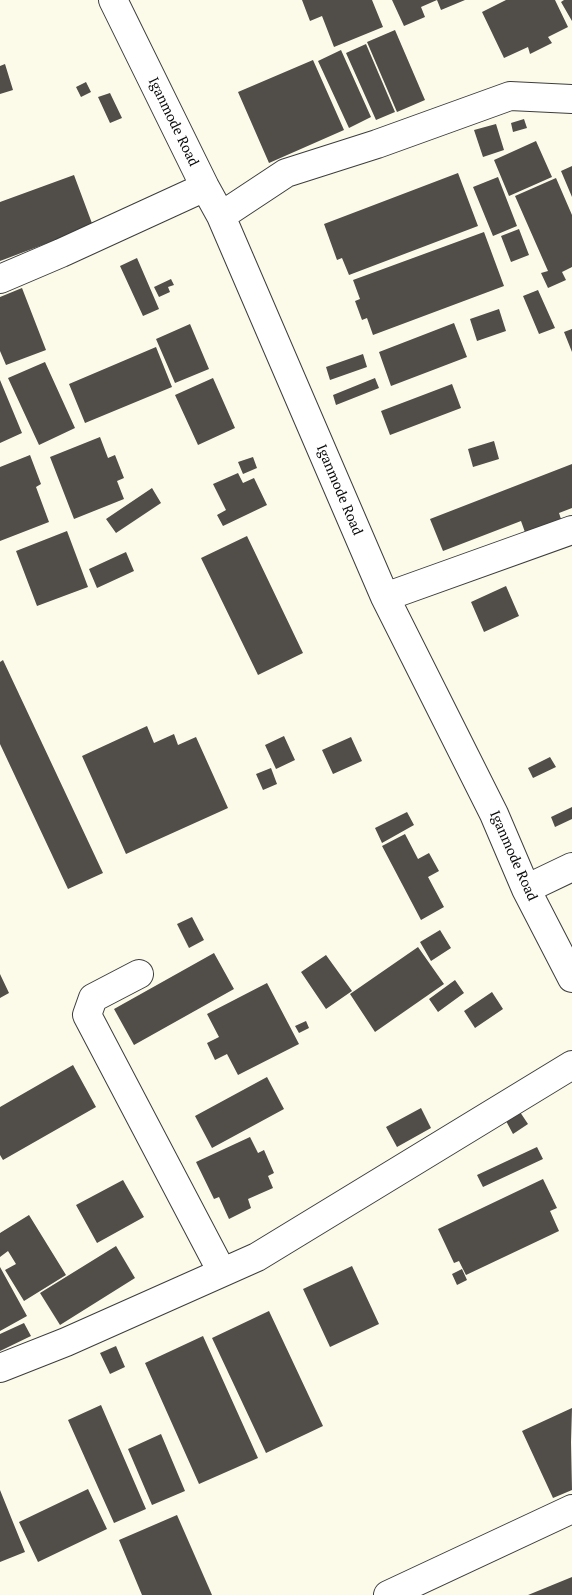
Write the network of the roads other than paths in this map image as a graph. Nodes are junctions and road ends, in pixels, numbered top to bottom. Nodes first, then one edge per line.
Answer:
1 (113, 0) edge
2 (572, 99) edge
3 (205, 187) junction
4 (221, 216) junction
5 (0, 280) edge
6 (572, 530) edge
7 (385, 597) junction
8 (572, 867) edge
9 (526, 889) junction
10 (139, 974) dead end
11 (572, 978) edge
12 (572, 1065) edge
13 (222, 1272) junction
14 (0, 1368) edge
15 (572, 1509) edge
16 (388, 1595) edge

1 - 3 street, Iganmode Road
2 - 4 street
3 - 4 street, Iganmode Road
3 - 5 street
4 - 7 street, Iganmode Road
6 - 7 street
7 - 9 street, Iganmode Road
8 - 9 street
9 - 11 street, Iganmode Road
10 - 13 street
12 - 13 street
13 - 14 street
15 - 16 street

